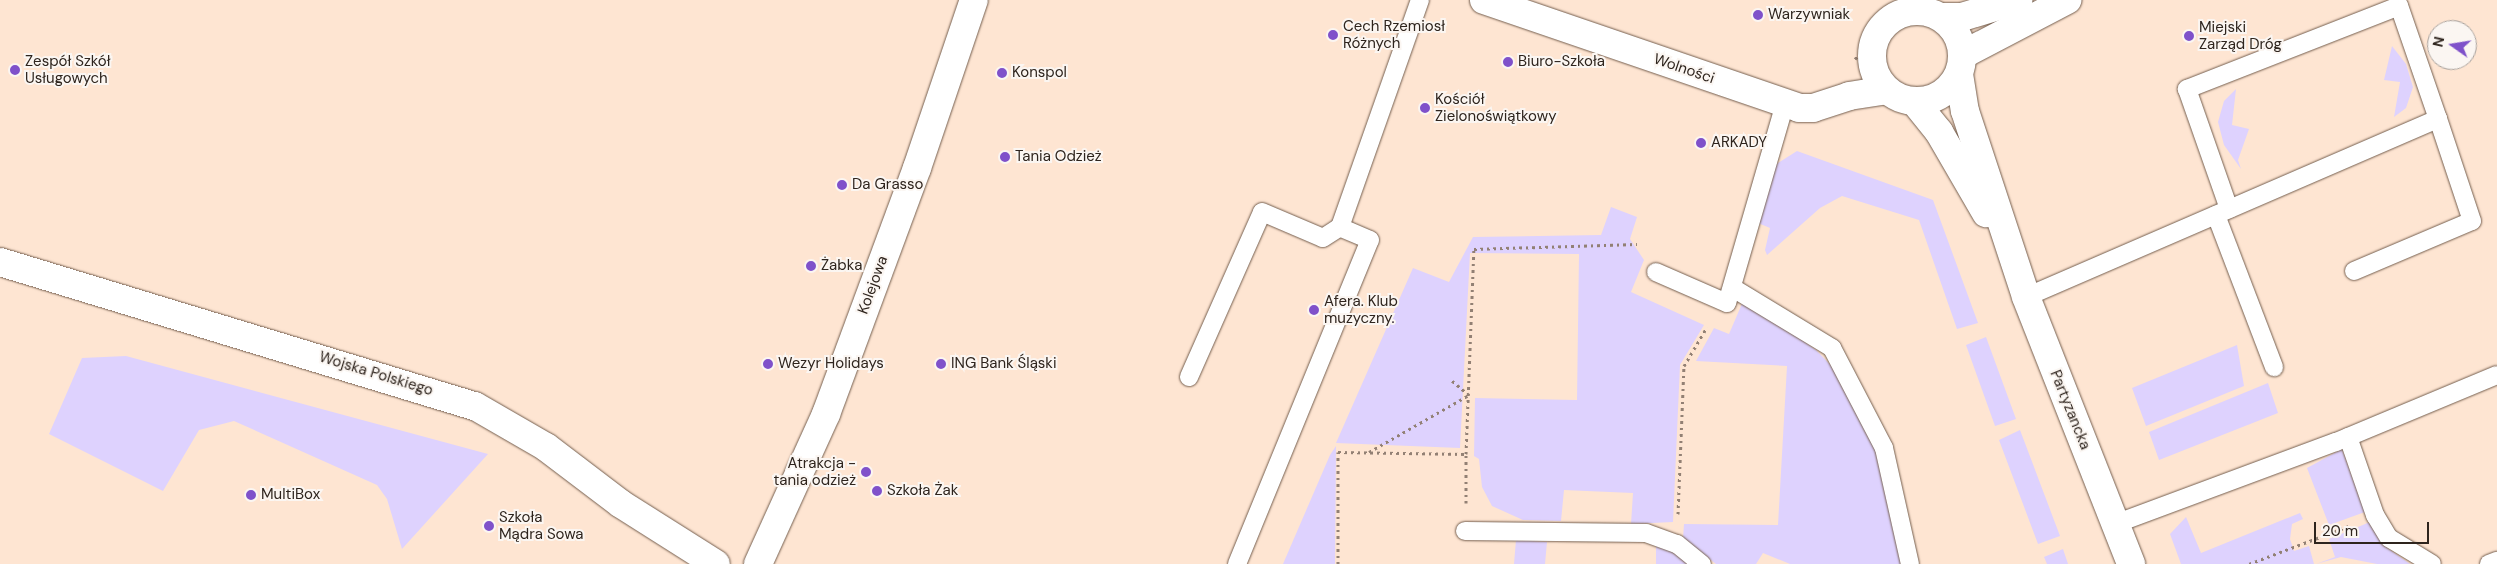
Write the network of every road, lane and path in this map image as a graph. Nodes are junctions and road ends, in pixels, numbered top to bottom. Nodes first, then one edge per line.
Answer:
1 (974, 0) edge
2 (1420, 0) edge
3 (1484, 0) edge
4 (2018, 0) edge
5 (2067, 0) edge
6 (2398, 3) edge
7 (1929, 10) edge
8 (1886, 12) edge
9 (1960, 64) junction
10 (1887, 90) junction
11 (1914, 101) junction
12 (1785, 104) junction
13 (2438, 119) junction
14 (2222, 212) junction
15 (1340, 227) junction
16 (1637, 244) dead end
17 (2011, 255) junction
18 (0, 262) edge
19 (2354, 271) dead end
20 (1656, 272) dead end
21 (1728, 294) junction
22 (2026, 297) junction
23 (2274, 367) dead end
24 (2497, 375) edge
25 (1189, 377) dead end
26 (1451, 380) dead end
27 (1469, 395) junction
28 (2348, 436) junction
29 (1368, 452) junction
30 (1466, 454) junction
31 (2375, 515) junction
32 (2116, 524) junction
33 (1465, 532) joint
34 (1677, 544) junction
35 (2497, 561) edge
36 (716, 564) edge
37 (758, 564) edge
38 (1238, 564) edge
39 (1338, 564) edge
40 (1702, 564) edge
41 (1910, 564) edge
42 (2131, 564) edge
43 (2249, 564) edge
44 (2432, 564) edge
45 (2489, 564) edge

1 - 37 street, Kolejowa
2 - 15 lane
3 - 12 street, Wolności
4 - 7 street
5 - 9 street
6 - 13 lane
6 - 14 lane
7 - 8 street
7 - 9 street
8 - 10 street
9 - 11 street
9 - 17 street, Partyzancka
10 - 11 street
10 - 12 street, Wolności
11 - 17 street, Partyzancka
12 - 21 lane
13 - 14 lane
13 - 19 lane
14 - 22 lane
14 - 23 lane
15 - 25 lane
15 - 38 lane
16 - 27 path
17 - 22 street, Partyzancka
18 - 36 street, Wojska Polskiego
20 - 21 lane
21 - 34 path
21 - 41 lane
22 - 32 street, Partyzancka
24 - 28 lane
26 - 27 path
27 - 29 path
27 - 30 path
28 - 31 lane
28 - 32 lane
29 - 30 path
29 - 39 path
30 - 33 path
31 - 43 path
31 - 44 lane
32 - 42 street, Partyzancka
33 - 34 lane
34 - 40 lane
35 - 45 lane

